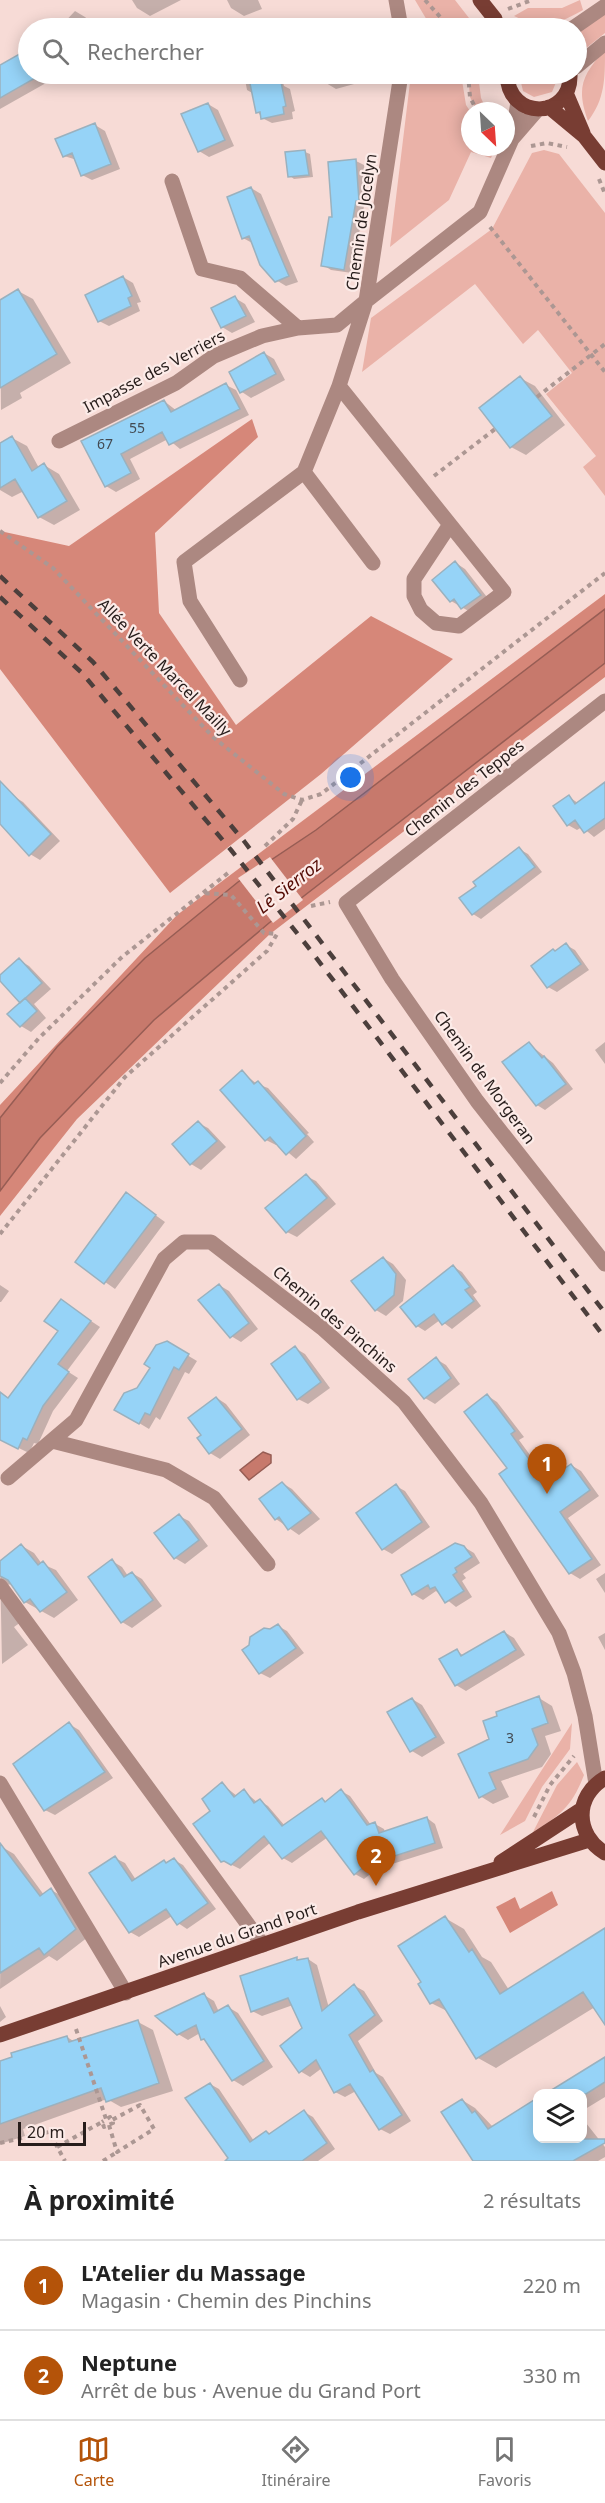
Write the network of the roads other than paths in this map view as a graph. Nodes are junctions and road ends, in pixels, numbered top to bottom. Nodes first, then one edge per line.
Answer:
1 (396, 0) edge
2 (480, 0) edge
3 (605, 6) edge
4 (399, 18) edge
5 (492, 18) edge
6 (587, 18) edge
7 (605, 43) edge
8 (587, 58) edge
9 (399, 84) edge
10 (509, 84) edge
11 (568, 84) edge
12 (566, 93) junction
13 (518, 102) junction
14 (543, 108) junction
15 (515, 120) edge
16 (515, 136) edge
17 (584, 136) junction
18 (505, 156) edge
19 (605, 163) edge
20 (172, 181) dead end
21 (366, 301) junction
22 (298, 328) junction
23 (339, 386) junction
24 (59, 441) dead end
25 (304, 472) junction
26 (449, 526) junction
27 (373, 562) dead end
28 (240, 680) dead end
29 (605, 701) edge
30 (346, 903) joint
31 (605, 1264) edge
32 (52, 1441) junction
33 (8, 1479) dead end
34 (268, 1564) dead end
35 (0, 1586) edge
36 (585, 1716) junction
37 (605, 1761) edge
38 (600, 1781) edge
39 (0, 1783) edge
40 (582, 1809) junction
41 (589, 1839) junction
42 (605, 1853) edge
43 (486, 1871) junction
44 (263, 1945) junction
45 (126, 1993) junction
46 (0, 2035) edge

1 - 4 street
2 - 5 main road
3 - 6 street
7 - 8 street
9 - 21 street, Chemin de Jocelyn
10 - 13 main road
11 - 12 main road
12 - 14 main road
12 - 17 main road
13 - 14 main road
13 - 15 street, Chemin de Jocelyn
14 - 16 street, Chemin de Jocelyn
14 - 17 main road
17 - 19 main road
18 - 21 street, Chemin de Jocelyn
20 - 22 street
21 - 22 street, Impasse des Verriers
21 - 23 street
22 - 24 street, Impasse des Verriers
23 - 25 street
23 - 26 street
25 - 27 street
25 - 28 street
26 - 26 street
29 - 30 street, Chemin des Teppes
30 - 31 street, Chemin de Morgeran
32 - 33 street, Chemin des Pinchins
32 - 34 street
32 - 36 street, Chemin des Pinchins
35 - 44 street
36 - 37 street, Chemin des Pinchins
36 - 38 street, Chemin des Pinchins
38 - 40 main road
39 - 45 street
40 - 41 main road
40 - 43 main road, Avenue du Grand Port
41 - 42 main road
41 - 43 main road, Avenue du Grand Port
43 - 44 main road, Avenue du Grand Port
44 - 45 main road, Avenue du Grand Port
45 - 46 main road, Avenue du Grand Port

